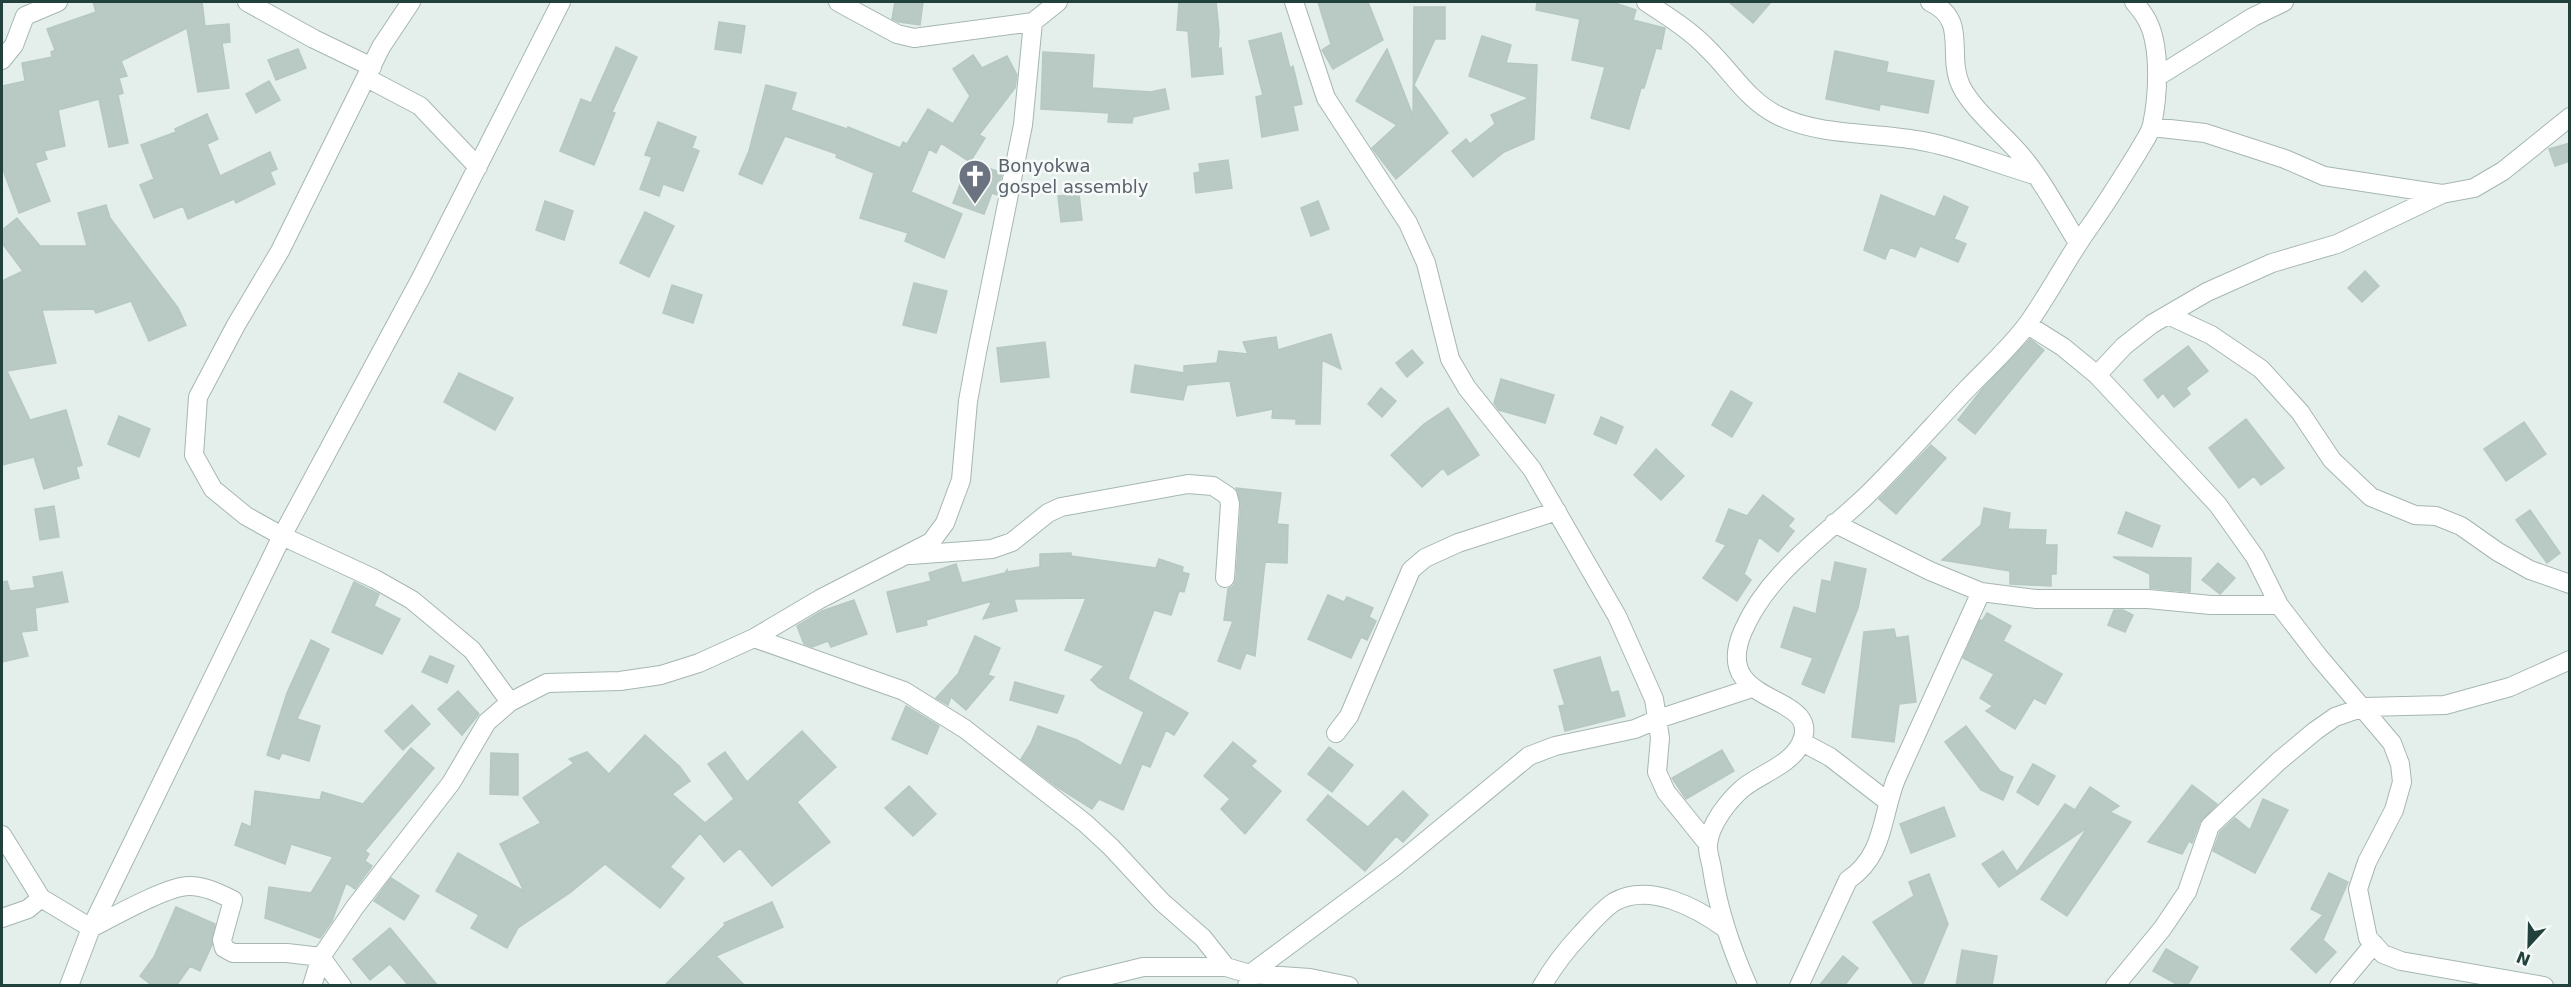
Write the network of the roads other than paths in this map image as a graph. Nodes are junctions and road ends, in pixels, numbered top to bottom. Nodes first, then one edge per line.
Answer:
1 (58, 2) edge
2 (247, 2) edge
3 (411, 2) edge
4 (561, 2) edge
5 (838, 2) edge
6 (1058, 2) edge
7 (1294, 2) edge
8 (1646, 2) edge
9 (1930, 2) edge
10 (2134, 2) edge
11 (2284, 2) edge
12 (1033, 22) junction
13 (2, 60) edge
14 (369, 73) junction
15 (2157, 77) junction
16 (2570, 117) edge
17 (2152, 127) junction
18 (478, 167) junction
19 (2035, 175) junction
20 (2442, 194) junction
21 (2078, 243) junction
22 (2168, 315) junction
23 (2028, 325) junction
24 (2097, 375) junction
25 (1557, 511) junction
26 (1834, 523) junction
27 (282, 536) junction
28 (906, 555) junction
29 (1225, 578) dead end
30 (2570, 584) edge
31 (1981, 592) junction
32 (2279, 605) junction
33 (754, 638) junction
34 (2570, 660) edge
35 (1752, 688) junction
36 (510, 702) junction
37 (2364, 708) junction
38 (1658, 719) junction
39 (1336, 733) dead end
40 (1802, 742) junction
41 (1887, 801) junction
42 (2, 835) edge
43 (1708, 844) junction
44 (41, 898) junction
45 (2, 918) edge
46 (91, 928) junction
47 (1726, 929) junction
48 (2374, 944) junction
49 (321, 957) junction
50 (1226, 967) junction
51 (1248, 980) edge
52 (69, 986) edge
53 (312, 986) edge
54 (342, 986) edge
55 (1066, 986) edge
56 (1349, 986) edge
57 (1542, 986) edge
58 (1748, 986) edge
59 (1799, 986) edge
60 (2115, 986) edge
61 (2339, 986) edge
62 (2544, 986) edge

1 - 13 street
2 - 14 street
3 - 14 street
4 - 18 street
5 - 12 street
6 - 12 street
7 - 25 street
8 - 19 street
9 - 19 street
10 - 15 street
11 - 15 street
12 - 28 street
14 - 18 street
14 - 27 street
15 - 17 street
16 - 20 street
17 - 20 street
17 - 21 street
18 - 27 street
19 - 21 street
20 - 22 street
21 - 23 street
22 - 24 street
22 - 30 street
23 - 24 street
23 - 26 street
24 - 32 street
25 - 38 street
25 - 39 street
26 - 31 street
26 - 35 street
27 - 36 street
27 - 46 street
28 - 29 street
28 - 33 street
31 - 32 street
31 - 41 street
32 - 37 street
33 - 36 street
33 - 50 street
34 - 37 street
35 - 38 street
35 - 40 street
36 - 49 street
37 - 48 street
37 - 60 street
38 - 43 street
38 - 51 street
40 - 41 street
40 - 43 street
41 - 59 street
42 - 44 street
43 - 47 street
44 - 45 street
44 - 46 street
46 - 49 street
46 - 52 street
47 - 57 street
47 - 58 street
48 - 61 street
48 - 62 street
49 - 53 street
49 - 54 street
50 - 51 street
50 - 55 street
51 - 56 street

